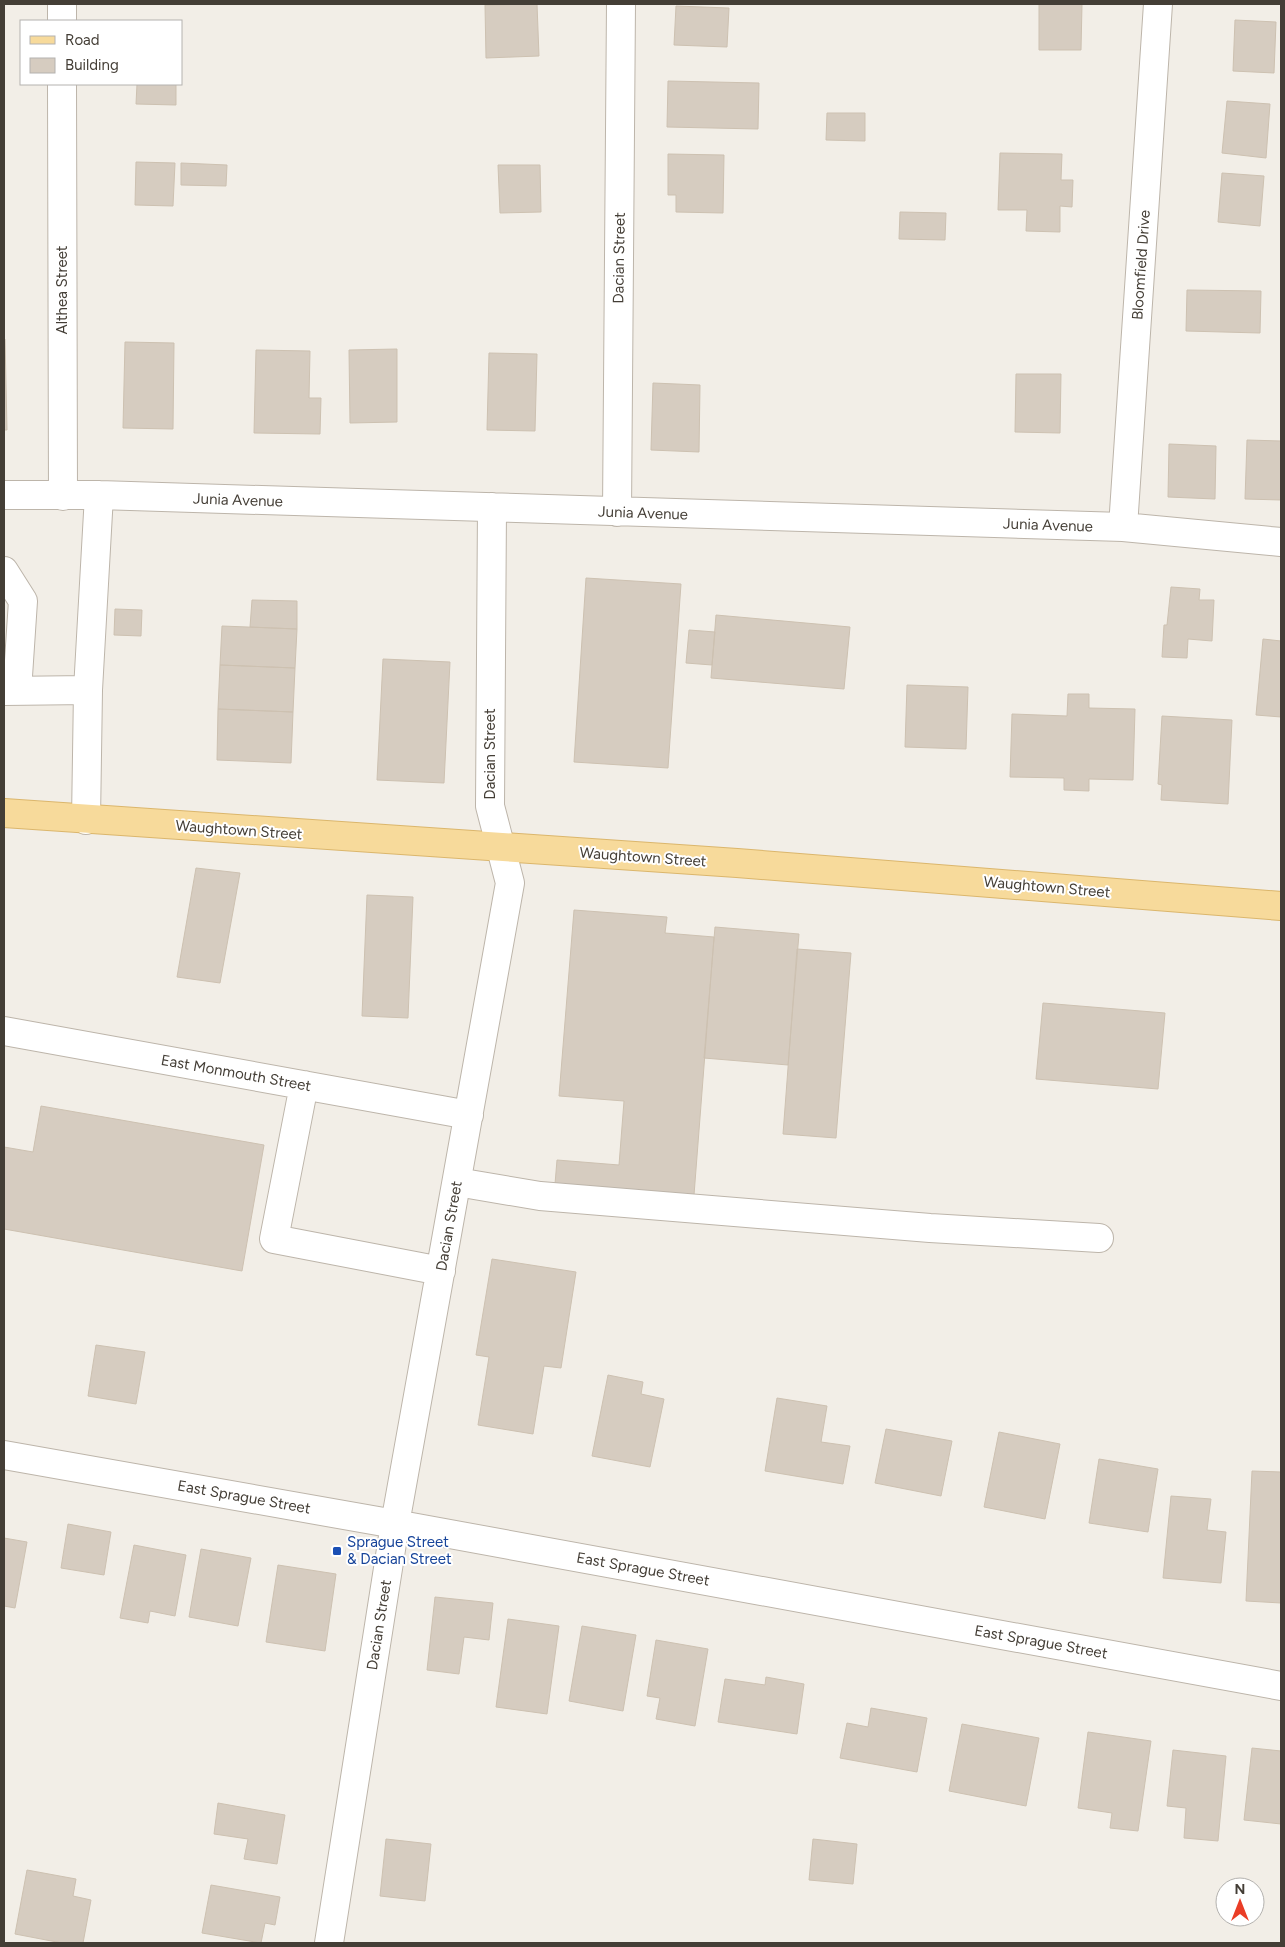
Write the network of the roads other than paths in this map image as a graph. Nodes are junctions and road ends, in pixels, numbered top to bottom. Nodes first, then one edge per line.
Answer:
1 (62, 4) edge
2 (621, 4) edge
3 (1158, 4) edge
4 (62, 20) edge
5 (62, 85) edge
6 (4, 495) edge
7 (99, 495) junction
8 (63, 496) junction
9 (492, 507) junction
10 (617, 512) junction
11 (1123, 527) junction
12 (1281, 542) edge
13 (4, 572) edge
14 (88, 690) junction
15 (10, 691) edge
16 (4, 813) edge
17 (86, 820) junction
18 (501, 847) junction
19 (1281, 906) edge
20 (4, 1031) edge
21 (304, 1085) junction
22 (469, 1115) junction
23 (457, 1182) junction
24 (1099, 1238) dead end
25 (440, 1271) junction
26 (4, 1455) edge
27 (395, 1524) junction
28 (1281, 1686) edge
29 (329, 1943) edge

1 - 4 street
2 - 10 street, Dacian Street
3 - 11 street, Bloomfield Drive
5 - 8 street, Althea Street
6 - 8 street, Junia Avenue
7 - 8 street, Junia Avenue
7 - 9 street, Junia Avenue
7 - 14 street
9 - 10 street, Junia Avenue
9 - 18 street, Dacian Street
10 - 11 street, Junia Avenue
11 - 12 street, Junia Avenue
13 - 15 street
14 - 15 street
14 - 17 street
16 - 17 main road, Waughtown Street
17 - 18 main road, Waughtown Street
18 - 19 main road, Waughtown Street
18 - 22 street, Dacian Street
20 - 21 street, East Monmouth Street
21 - 22 street, East Monmouth Street
21 - 25 street
22 - 23 street, Dacian Street
23 - 24 street
23 - 25 street, Dacian Street
25 - 27 street, Dacian Street
26 - 27 street, East Sprague Street
27 - 28 street, East Sprague Street
27 - 29 street, Dacian Street

